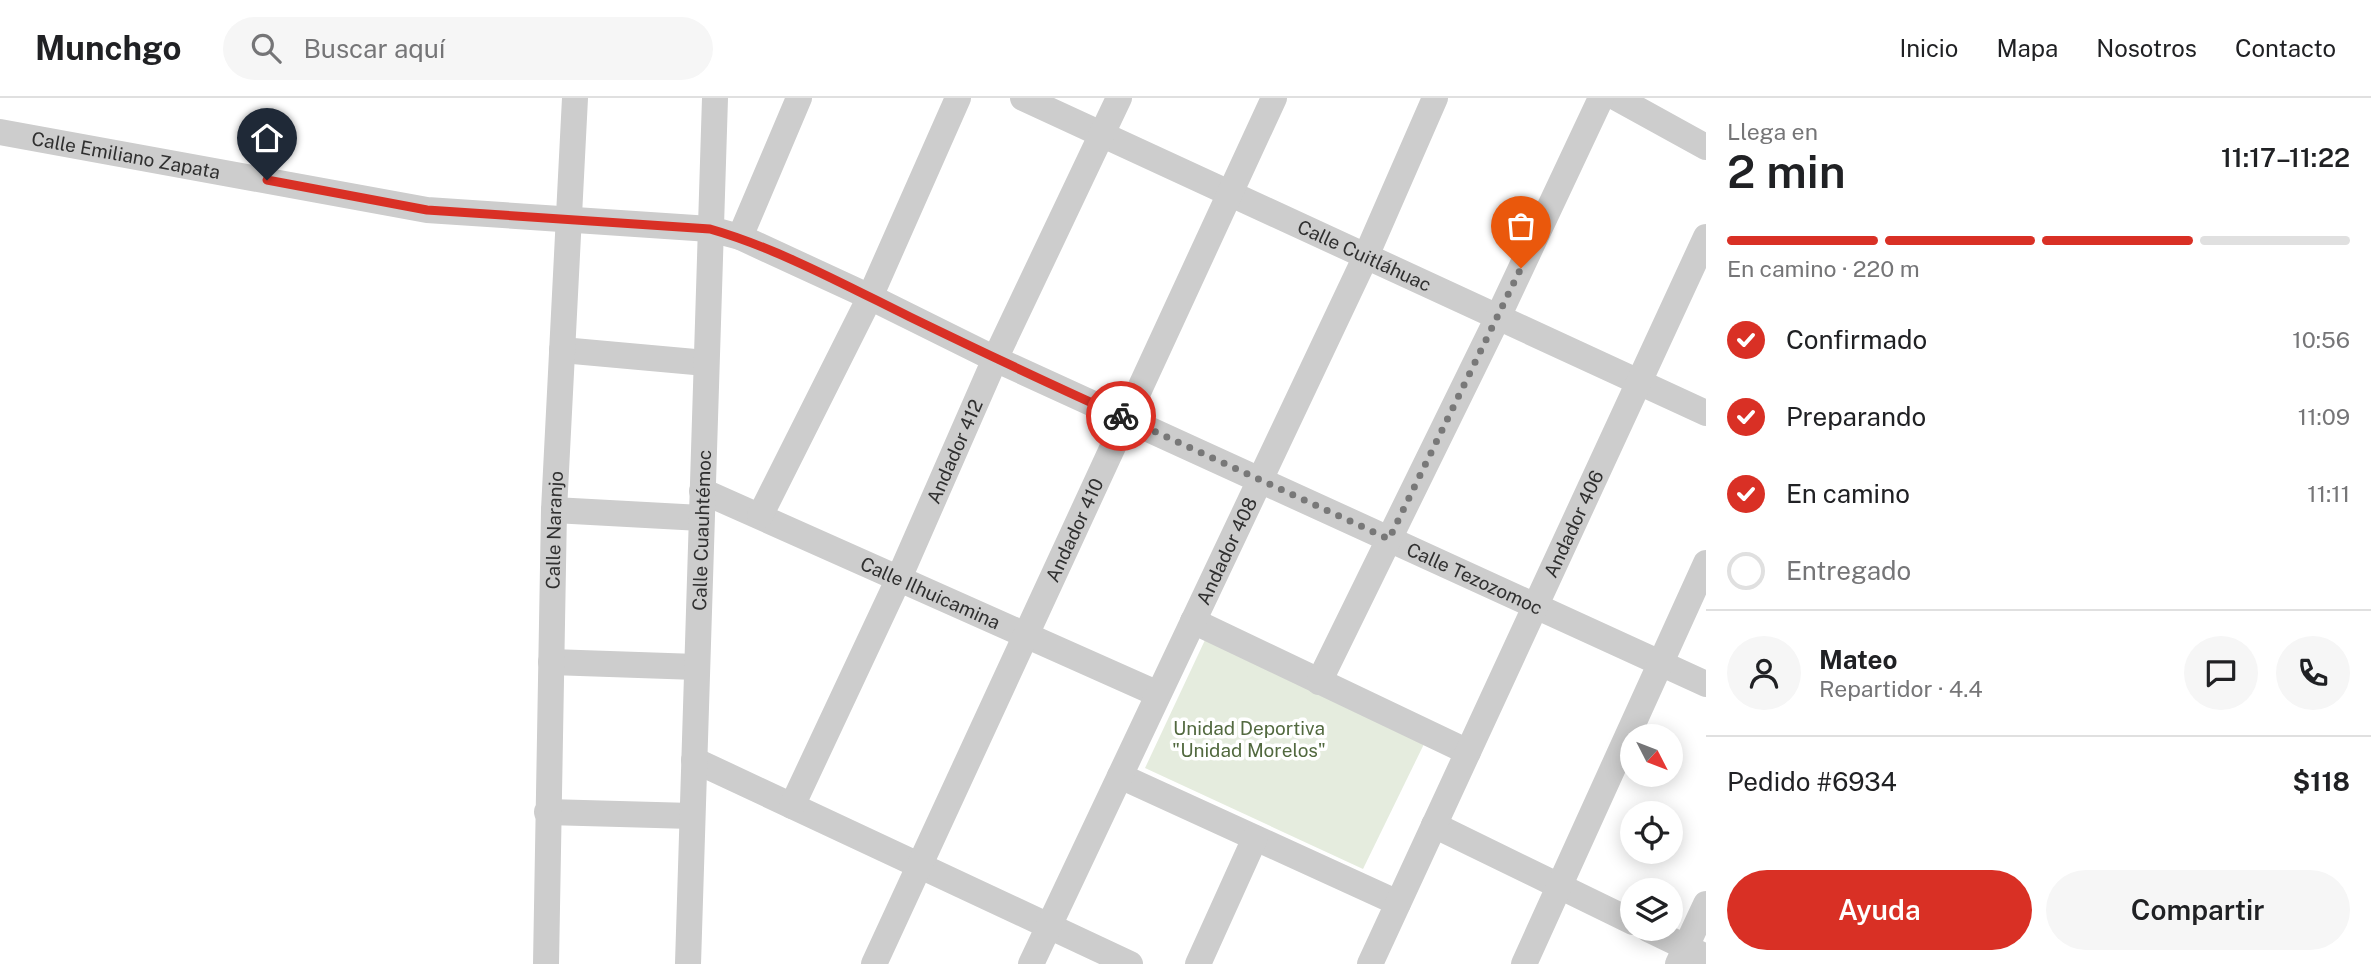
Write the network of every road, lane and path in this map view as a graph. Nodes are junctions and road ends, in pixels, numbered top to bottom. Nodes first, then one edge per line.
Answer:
1 (575, 98) edge
2 (715, 98) edge
3 (799, 98) edge
4 (958, 98) edge
5 (1023, 98) edge
6 (1119, 98) edge
7 (1274, 98) edge
8 (1435, 98) edge
9 (1601, 98) edge
10 (1617, 98) edge
11 (0, 132) edge
12 (1102, 134) junction
13 (1706, 147) edge
14 (1231, 194) junction
15 (569, 220) junction
16 (710, 229) junction
17 (740, 237) junction
18 (1706, 237) edge
19 (1366, 256) junction
20 (870, 297) junction
21 (1498, 317) junction
22 (562, 350) junction
23 (995, 359) junction
24 (706, 363) junction
25 (1639, 382) junction
26 (1706, 413) edge
27 (1127, 419) junction
28 (1260, 480) junction
29 (702, 491) junction
30 (554, 510) junction
31 (760, 516) junction
32 (701, 517) junction
33 (1389, 539) junction
34 (1706, 564) edge
35 (899, 578) junction
36 (1535, 606) junction
37 (1193, 621) junction
38 (1025, 635) junction
39 (551, 662) junction
40 (1659, 663) junction
41 (697, 667) junction
42 (1320, 682) junction
43 (1706, 684) edge
44 (1158, 694) junction
45 (1468, 752) junction
46 (694, 760) junction
47 (1120, 776) junction
48 (792, 806) junction
49 (547, 812) junction
50 (692, 816) junction
51 (1434, 825) junction
52 (1255, 838) junction
53 (919, 866) junction
54 (1559, 886) junction
55 (1398, 904) junction
56 (1706, 904) edge
57 (1620, 916) edge
58 (1049, 926) junction
59 (1667, 941) edge
60 (1690, 956) edge
61 (546, 964) edge
62 (688, 964) edge
63 (874, 964) edge
64 (1031, 964) edge
65 (1130, 964) edge
66 (1198, 964) edge
67 (1370, 964) edge
68 (1524, 964) edge

1 - 15 street, Calle Naranjo
2 - 16 street, Calle Cuauhtémoc
3 - 17 street
4 - 20 street
5 - 12 street, Calle Cuitláhuac
6 - 12 street, Andador 412
7 - 14 street, Andador 410
8 - 19 street, Andador 408
9 - 21 street
10 - 13 street
11 - 15 street, Calle Emiliano Zapata
12 - 14 street, Calle Cuitláhuac
12 - 23 street, Andador 412
14 - 19 street, Calle Cuitláhuac
14 - 27 street, Andador 410
15 - 16 street, Calle Emiliano Zapata
15 - 22 street, Calle Naranjo
16 - 17 street, Calle Tezozomoc
16 - 24 street, Calle Cuauhtémoc
17 - 20 street, Calle Tezozomoc
18 - 25 street, Andador 406
19 - 21 street, Calle Cuitláhuac
19 - 28 street, Andador 408
20 - 23 street, Calle Tezozomoc
20 - 31 street
21 - 25 street, Calle Cuitláhuac
21 - 33 street
22 - 24 street
22 - 30 street, Calle Naranjo
23 - 27 street, Calle Tezozomoc
23 - 35 street, Andador 412
24 - 29 street, Calle Cuauhtémoc
25 - 26 street, Calle Cuitláhuac
25 - 36 street, Andador 406
27 - 28 street, Calle Tezozomoc
27 - 38 street, Andador 410
28 - 33 street, Calle Tezozomoc
28 - 37 street, Andador 408
29 - 31 street, Calle Ilhuicamina
29 - 32 street, Calle Cuauhtémoc
30 - 32 street
30 - 39 street, Calle Naranjo
31 - 35 street, Calle Ilhuicamina
32 - 41 street, Calle Cuauhtémoc
33 - 36 street, Calle Tezozomoc
33 - 42 street
34 - 40 street
35 - 38 street, Calle Ilhuicamina
35 - 48 street, Andador 412
36 - 40 street, Calle Tezozomoc
36 - 45 street, Andador 406
37 - 42 street
37 - 44 street, Andador 408
38 - 44 street, Calle Ilhuicamina
38 - 53 street, Andador 410
39 - 41 street
39 - 49 street, Calle Naranjo
40 - 43 street, Calle Tezozomoc
40 - 54 street
41 - 46 street, Calle Cuauhtémoc
42 - 45 street
44 - 47 street, Andador 408
45 - 51 street, Andador 406
46 - 48 street
46 - 50 street, Calle Cuauhtémoc
47 - 52 street
47 - 58 street, Andador 408
48 - 53 street
49 - 50 street
49 - 61 street, Calle Naranjo
50 - 62 street, Calle Cuauhtémoc
51 - 54 street
51 - 55 street, Andador 406
52 - 55 street
52 - 66 street
53 - 58 street
53 - 63 street, Andador 410
54 - 57 street
54 - 68 street
55 - 67 street, Andador 406
56 - 60 street
58 - 64 street, Andador 408
58 - 65 street
59 - 60 street

